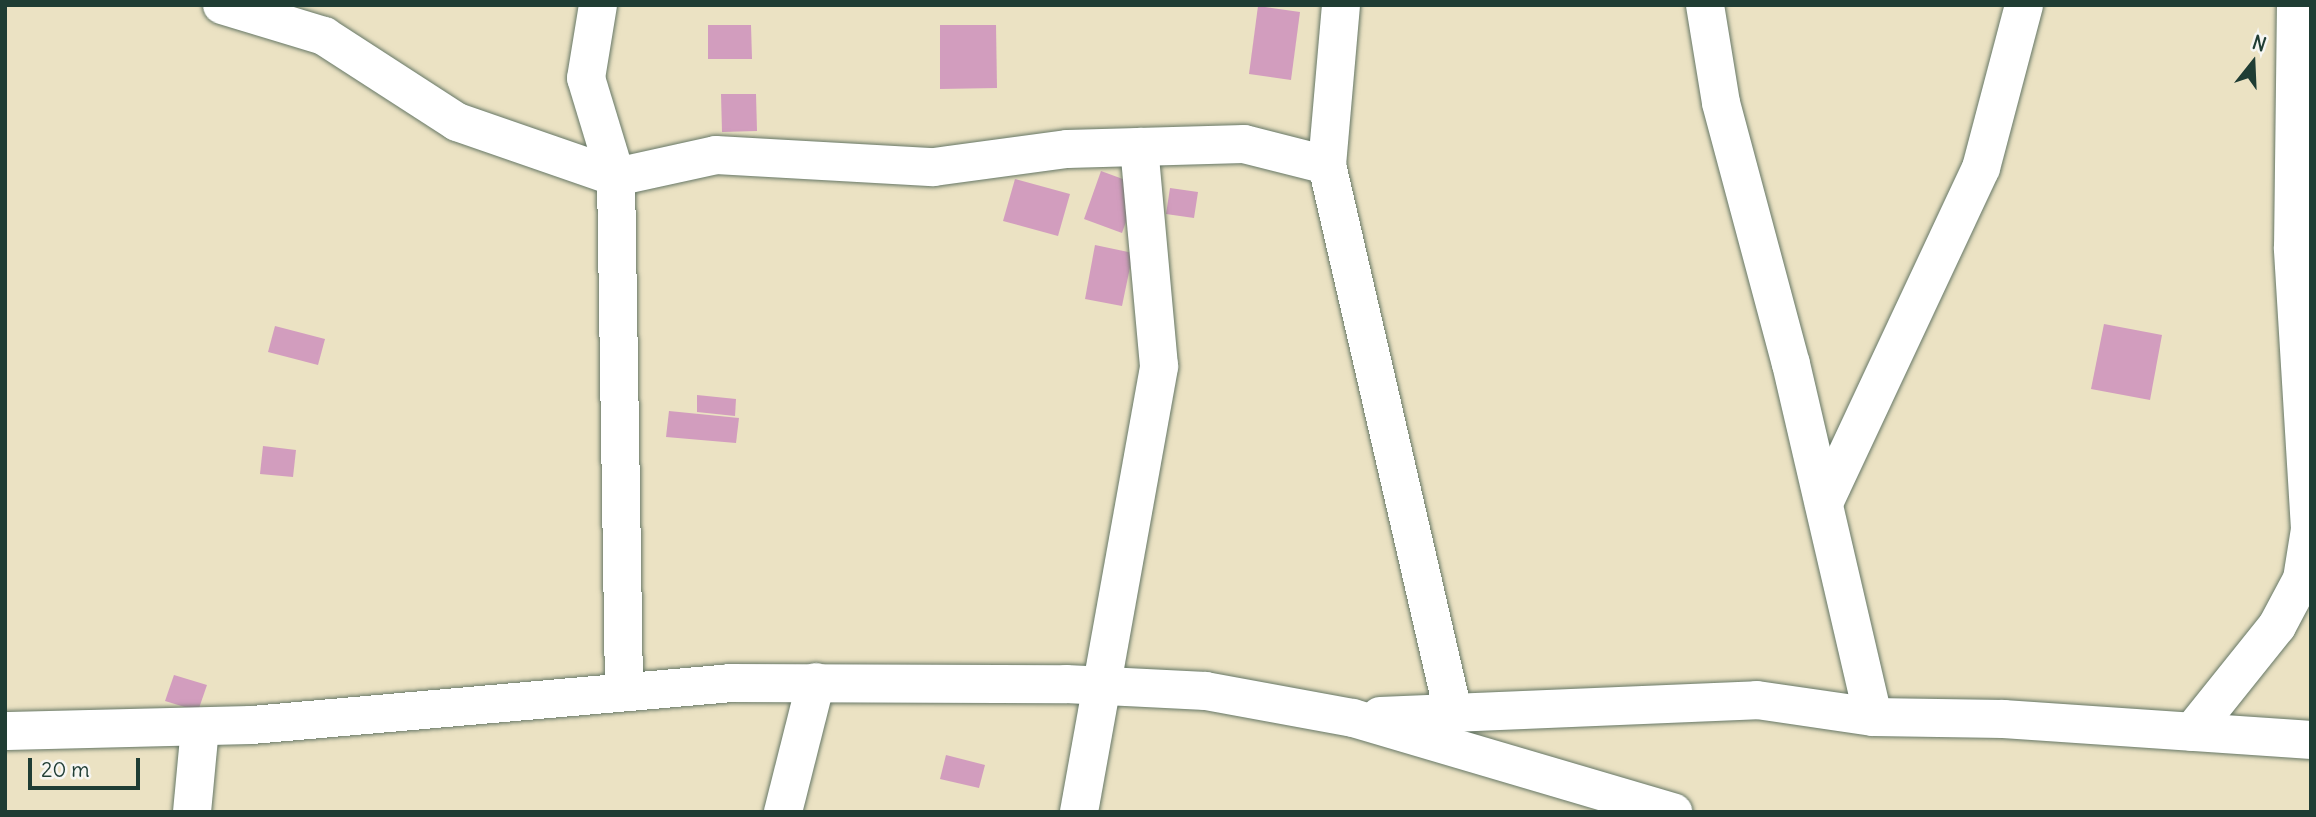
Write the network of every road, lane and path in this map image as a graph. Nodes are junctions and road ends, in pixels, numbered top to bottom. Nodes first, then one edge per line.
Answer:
1 (222, 5) edge
2 (598, 5) edge
3 (1341, 5) edge
4 (1705, 5) edge
5 (2024, 5) edge
6 (2296, 5) edge
7 (1139, 147) junction
8 (1326, 165) junction
9 (616, 177) junction
10 (1824, 503) junction
11 (816, 681) junction
12 (1105, 686) junction
13 (624, 687) junction
14 (1453, 712) junction
15 (1873, 717) junction
16 (1353, 718) junction
17 (200, 727) junction
18 (5, 731) edge
19 (2192, 732) junction
20 (2311, 740) edge
21 (192, 812) edge
22 (783, 812) edge
23 (1079, 812) edge
24 (1673, 812) edge

1 - 9 street
2 - 9 street
3 - 8 street
4 - 10 street
5 - 10 street
6 - 19 street
7 - 8 street
7 - 9 street
7 - 12 street
8 - 14 street
9 - 13 street
10 - 15 street
11 - 12 street
11 - 13 street
11 - 22 street
12 - 16 street
12 - 23 street
13 - 17 street
14 - 15 street
14 - 16 street
15 - 19 street
16 - 24 street
17 - 18 street
17 - 21 street
19 - 20 street

